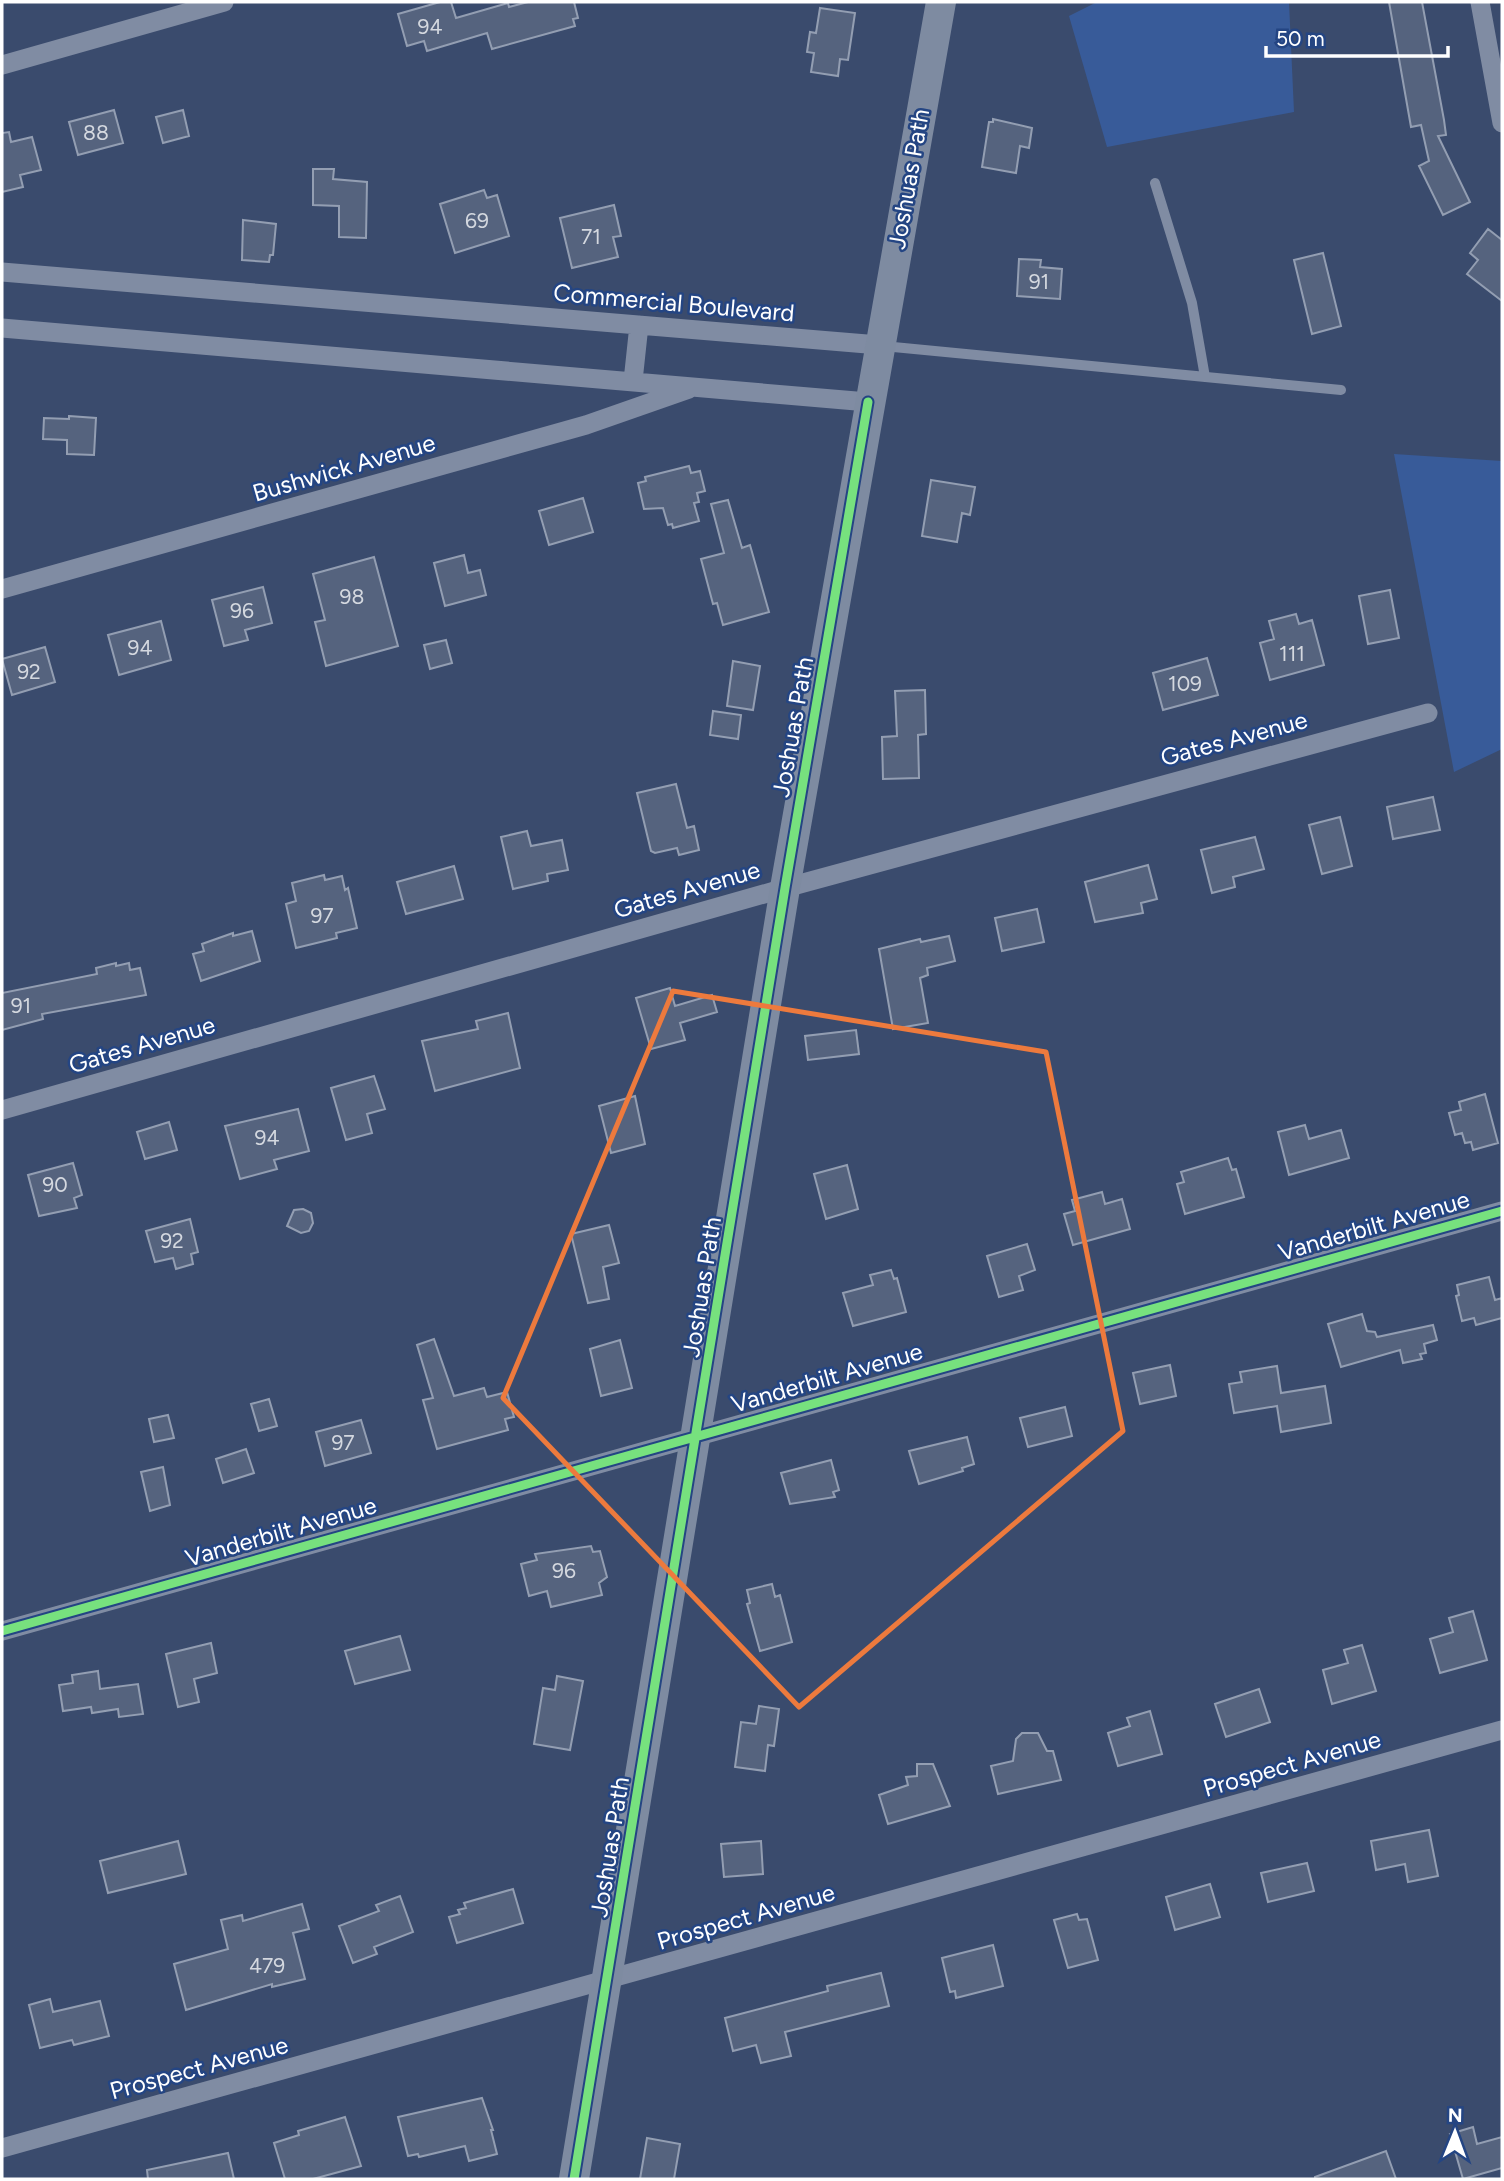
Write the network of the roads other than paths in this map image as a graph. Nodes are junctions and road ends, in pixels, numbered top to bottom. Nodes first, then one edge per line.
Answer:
1 (225, 2) edge
2 (941, 2) edge
3 (1480, 2) edge
4 (2, 65) edge
5 (1502, 123) edge
6 (1155, 183) dead end
7 (2, 272) edge
8 (639, 325) junction
9 (2, 328) edge
10 (879, 345) junction
11 (1205, 377) junction
12 (633, 381) junction
13 (697, 386) junction
14 (1341, 390) dead end
15 (868, 402) junction
16 (2, 589) edge
17 (1429, 713) dead end
18 (785, 888) junction
19 (2, 1110) edge
20 (1502, 1211) edge
21 (698, 1434) junction
22 (2, 1631) edge
23 (1502, 1730) edge
24 (607, 1981) junction
25 (2, 2148) edge
26 (574, 2179) edge

1 - 4 street
2 - 10 main road, Joshuas Path
3 - 5 street
6 - 11 lane
7 - 8 street, Commercial Boulevard
8 - 10 street, Commercial Boulevard
8 - 12 street
9 - 12 street
10 - 11 lane, Commercial Boulevard
10 - 15 main road, Joshuas Path
11 - 14 lane, Commercial Boulevard
12 - 13 street
13 - 15 street
13 - 16 street, Bushwick Avenue
15 - 18 main road, Joshuas Path
17 - 18 street, Gates Avenue
18 - 19 street, Gates Avenue
18 - 21 main road, Joshuas Path
20 - 21 street, Vanderbilt Avenue
21 - 22 street, Vanderbilt Avenue
21 - 24 main road, Joshuas Path
23 - 24 street, Prospect Avenue
24 - 25 street, Prospect Avenue
24 - 26 main road, Joshuas Path

